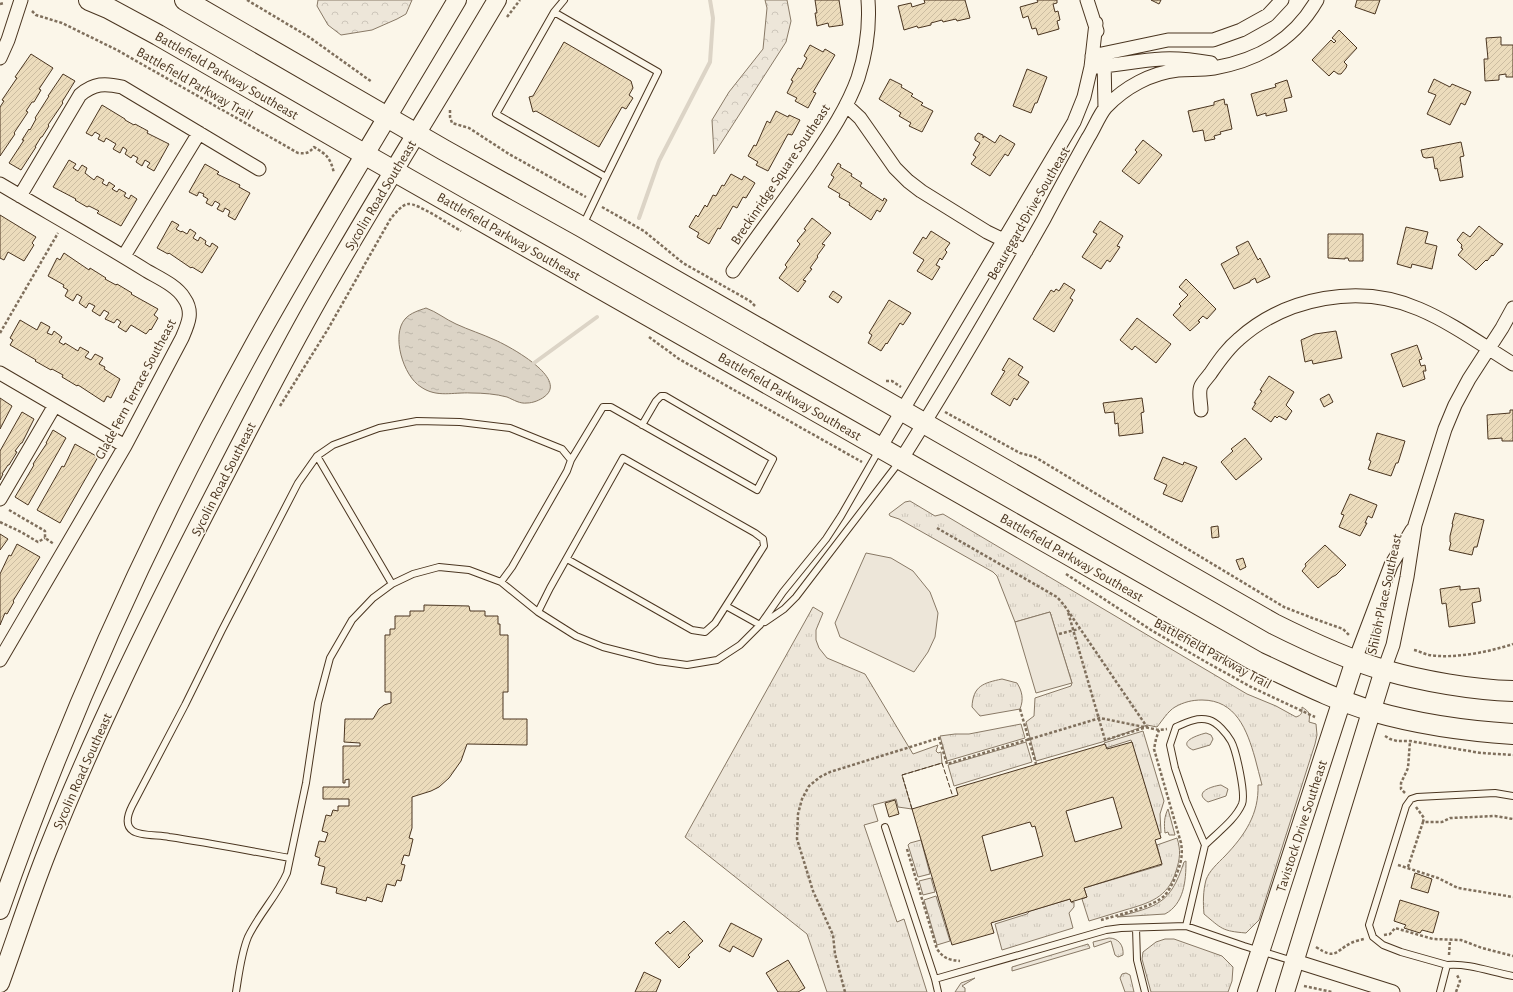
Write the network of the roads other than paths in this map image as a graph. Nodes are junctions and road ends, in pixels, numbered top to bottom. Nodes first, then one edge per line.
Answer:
1 (21, 0) edge
2 (89, 0) edge
3 (185, 0) edge
4 (457, 0) edge
5 (497, 0) edge
6 (564, 0) edge
7 (868, 0) edge
8 (1087, 0) edge
9 (1282, 0) edge
10 (1317, 0) edge
11 (554, 12) junction
12 (0, 58) edge
13 (1098, 61) junction
14 (1241, 62) junction
15 (846, 105) junction
16 (1105, 108) junction
17 (387, 117) junction
18 (199, 133) junction
19 (416, 134) junction
20 (364, 154) junction
21 (260, 169) dead end
22 (394, 170) junction
23 (606, 177) junction
24 (0, 184) edge
25 (20, 196) junction
26 (582, 227) junction
27 (1003, 240) junction
28 (1026, 251) junction
29 (124, 256) junction
30 (733, 271) dead end
31 (1513, 308) edge
32 (1488, 349) junction
33 (1513, 364) edge
34 (0, 373) edge
35 (55, 405) junction
36 (1201, 410) dead end
37 (902, 412) junction
38 (924, 424) junction
39 (642, 425) junction
40 (125, 446) junction
41 (880, 448) junction
42 (317, 456) junction
43 (571, 460) junction
44 (901, 460) junction
45 (0, 499) edge
46 (1415, 525) junction
47 (567, 559) junction
48 (502, 582) junction
49 (392, 584) junction
50 (726, 606) junction
51 (538, 612) junction
52 (760, 625) junction
53 (0, 660) edge
54 (1355, 660) junction
55 (1384, 670) junction
56 (1513, 691) edge
57 (1341, 699) junction
58 (1372, 710) junction
59 (1513, 734) edge
60 (1513, 796) edge
61 (885, 827) dead end
62 (1206, 845) junction
63 (290, 858) junction
64 (0, 910) edge
65 (1186, 926) junction
66 (1136, 928) junction
67 (1261, 951) junction
68 (1295, 961) junction
69 (1447, 965) junction
70 (1513, 976) edge
71 (935, 979) junction
72 (0, 983) edge
73 (236, 992) edge
74 (938, 992) edge
75 (1146, 992) edge
76 (1247, 992) edge
77 (1284, 992) edge
78 (1393, 992) edge
79 (1440, 992) edge

1 - 12 street
2 - 20 main road, Battlefield Parkway Southeast
3 - 17 main road
4 - 17 main road, Sycolin Road Southeast
5 - 19 main road, Sycolin Road Southeast
6 - 11 lane
7 - 15 street, Breckinridge Square Southeast
8 - 13 street
9 - 13 street
10 - 14 street, Beauregard Drive Southeast
11 - 23 lane
11 - 23 lane
13 - 14 street, Beauregard Drive Southeast
13 - 16 street
13 - 27 street, Beauregard Drive Southeast
14 - 16 street, Beauregard Drive Southeast
15 - 27 street
15 - 30 street, Breckinridge Square Southeast
16 - 28 street, Beauregard Drive Southeast
17 - 19 main road
17 - 20 main road, Sycolin Road Southeast
18 - 21 street
18 - 25 street
18 - 29 street
19 - 22 main road, Sycolin Road Southeast
19 - 26 main road
20 - 22 main road, Battlefield Parkway Southeast
20 - 64 main road, Sycolin Road Southeast
22 - 41 main road, Battlefield Parkway Southeast
22 - 72 main road, Sycolin Road Southeast
23 - 26 lane
24 - 25 street, Glade Fern Terrace Southeast
25 - 29 street, Glade Fern Terrace Southeast
26 - 37 main road
27 - 28 street
27 - 37 street, Beauregard Drive Southeast
28 - 38 street, Beauregard Drive Southeast
29 - 40 street, Glade Fern Terrace Southeast
31 - 32 street, Shiloh Place Southeast
32 - 33 street
32 - 36 street
32 - 46 street, Shiloh Place Southeast
34 - 35 street
35 - 40 street
35 - 45 street
37 - 38 main road
37 - 41 street, Beauregard Drive Southeast
38 - 44 street, Beauregard Drive Southeast
38 - 54 main road
39 - 39 lane
39 - 43 lane
40 - 53 street, Glade Fern Terrace Southeast
41 - 44 main road, Battlefield Parkway Southeast
41 - 52 lane
42 - 43 lane
42 - 49 lane
42 - 63 lane
43 - 48 lane
44 - 52 lane
44 - 57 main road, Battlefield Parkway Southeast
46 - 54 street, Shiloh Place Southeast
46 - 55 street, Shiloh Place Southeast
47 - 50 lane
47 - 50 lane
47 - 51 lane
48 - 49 lane
48 - 51 lane
49 - 63 lane
50 - 52 lane
51 - 52 lane
54 - 55 main road
54 - 57 main road, Tavistock Drive Southeast
55 - 56 main road
55 - 58 main road
57 - 58 main road, Battlefield Parkway Southeast
57 - 67 main road, Tavistock Drive Southeast
58 - 59 main road, Battlefield Parkway Southeast
58 - 68 main road
60 - 69 lane
61 - 71 lane
62 - 62 lane
62 - 65 lane
63 - 73 lane
65 - 66 lane
65 - 67 lane
66 - 71 lane
66 - 75 lane
67 - 68 lane
67 - 76 main road, Tavistock Drive Southeast
68 - 77 main road
68 - 78 street
69 - 70 lane
69 - 79 lane
71 - 74 lane

